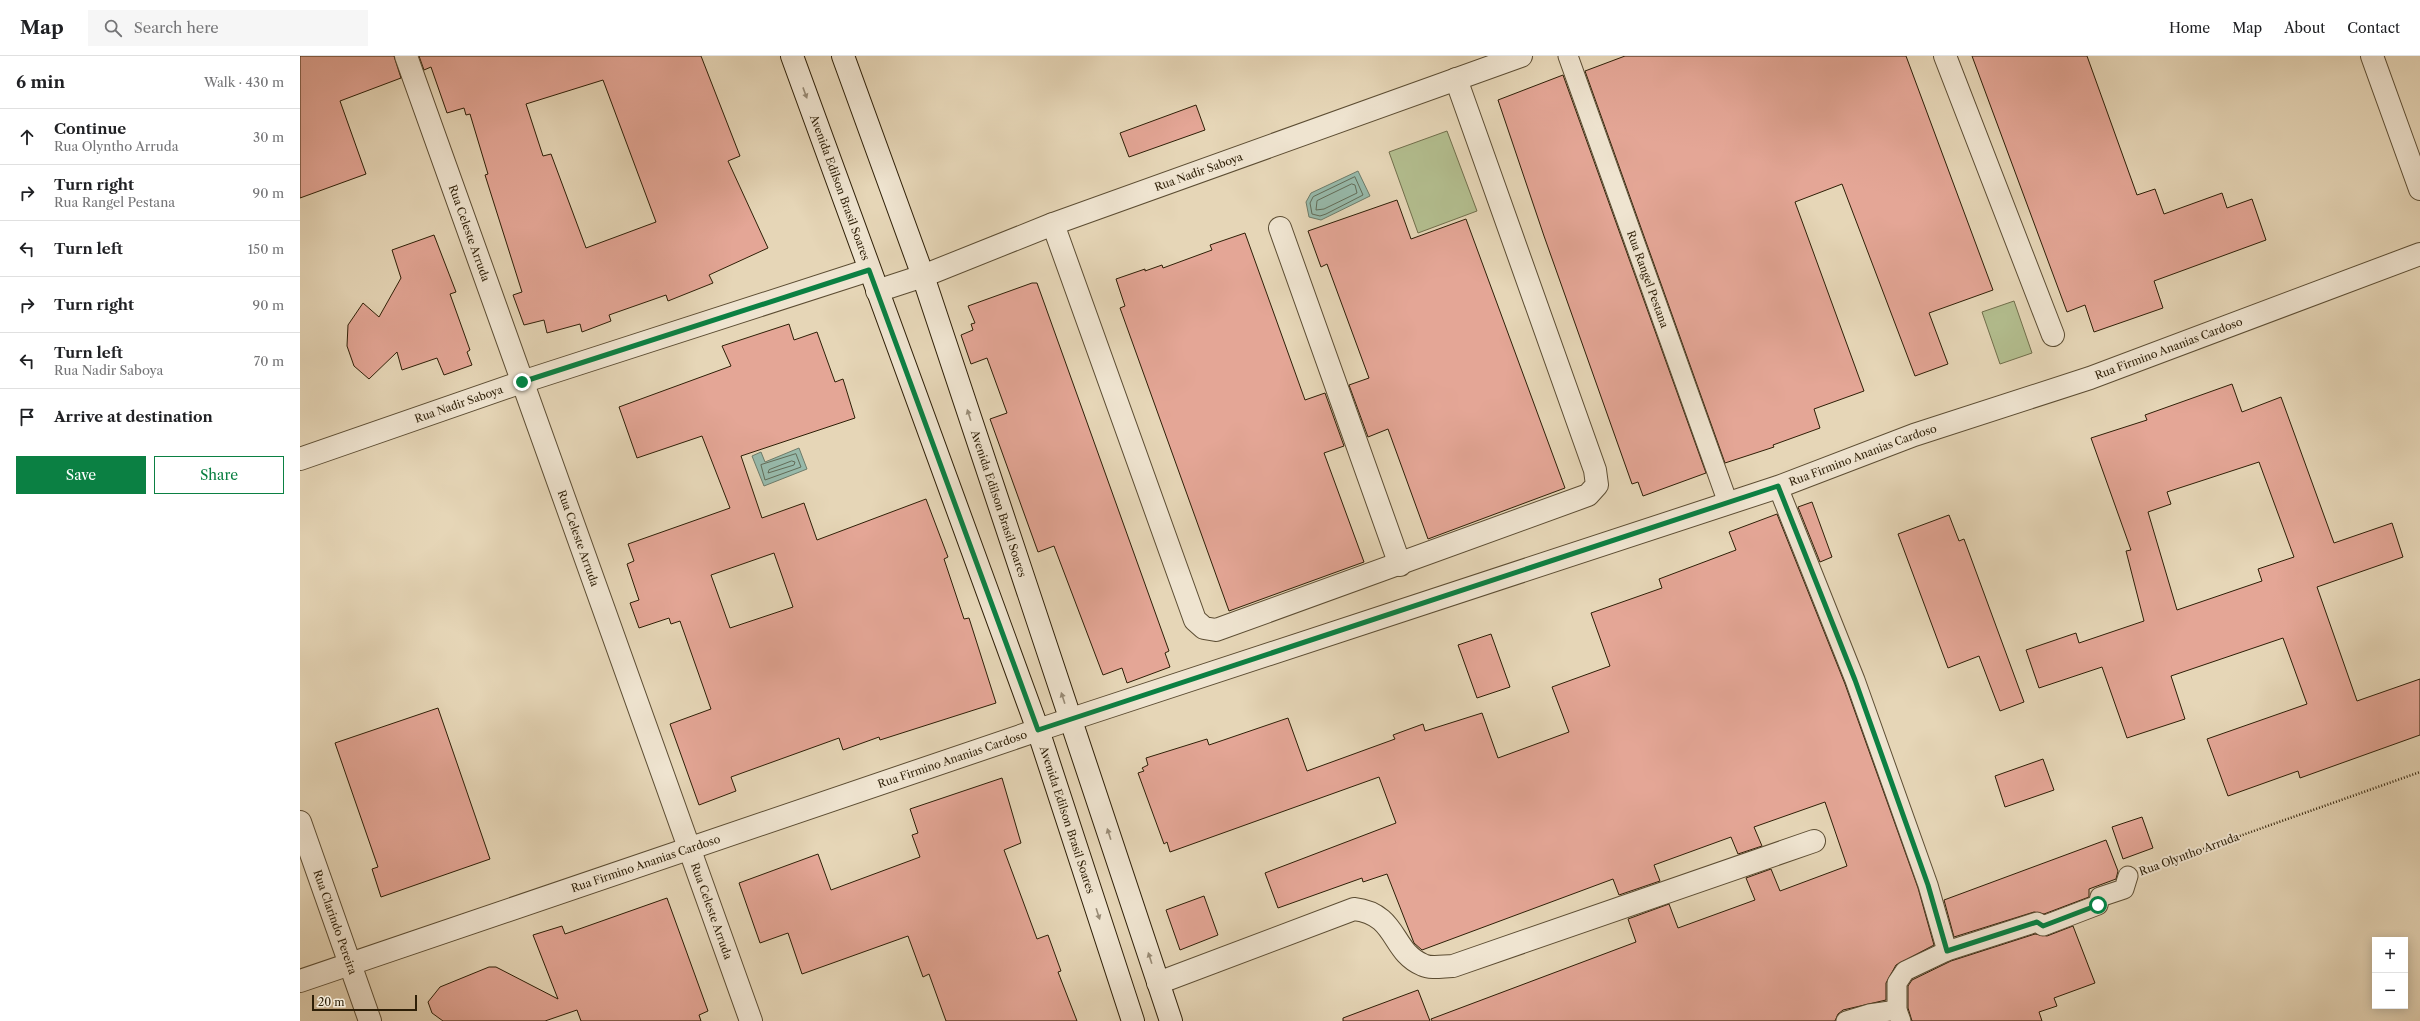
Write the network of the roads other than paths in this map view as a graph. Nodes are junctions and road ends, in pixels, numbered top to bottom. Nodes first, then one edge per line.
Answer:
1 (406, 56) edge
2 (792, 56) edge
3 (843, 56) edge
4 (1521, 56) edge
5 (1568, 56) edge
6 (1945, 56) edge
7 (2372, 56) edge
8 (1456, 79) junction
9 (2420, 188) edge
10 (1053, 224) junction
11 (1280, 228) dead end
12 (2420, 254) edge
13 (869, 270) junction
14 (923, 276) junction
15 (877, 291) junction
16 (2053, 335) dead end
17 (522, 382) junction
18 (300, 459) edge
19 (1778, 486) junction
20 (1728, 503) junction
21 (1400, 565) junction
22 (1071, 720) junction
23 (1038, 730) junction
24 (300, 822) edge
25 (1814, 841) dead end
26 (690, 848) junction
27 (2128, 876) road end
28 (1947, 951) junction
29 (351, 963) junction
30 (300, 981) edge
31 (1158, 983) junction
32 (1899, 1015) edge
33 (370, 1021) edge
34 (751, 1021) edge
35 (1133, 1021) edge
36 (1171, 1021) edge
37 (1846, 1021) edge

1 - 17 street, Rua Celeste Arruda
2 -> 13 street, Avenida Edilson Brasil Soares
3 - 14 street, Avenida Edilson Brasil Soares
4 - 8 street, Rua Nadir Saboya
5 - 20 lane, Rua Rangel Pestana
6 - 16 street
7 - 9 street
8 - 10 street, Rua Nadir Saboya
8 - 21 street
10 - 14 street, Rua Nadir Saboya
10 - 21 street
11 - 21 street
12 - 19 street, Rua Firmino Ananias Cardoso
13 - 15 street, Avenida Edilson Brasil Soares
13 - 17 street, Rua Nadir Saboya
14 - 15 street, Rua Nadir Saboya
22 -> 14 street, Avenida Edilson Brasil Soares
15 - 23 street, Avenida Edilson Brasil Soares
17 - 18 street, Rua Nadir Saboya
17 - 26 street, Rua Celeste Arruda
19 - 20 street, Rua Firmino Ananias Cardoso
19 - 28 lane
20 - 22 street, Rua Firmino Ananias Cardoso
22 - 23 street, Rua Firmino Ananias Cardoso
31 -> 22 street, Avenida Edilson Brasil Soares
23 - 26 street, Rua Firmino Ananias Cardoso
23 -> 35 street, Avenida Edilson Brasil Soares
24 - 29 street, Rua Clarindo Pereira
25 - 31 street
26 - 29 street, Rua Firmino Ananias Cardoso
26 - 34 street, Rua Celeste Arruda
27 - 28 lane, Rua Olyntho Arruda
28 - 32 lane, Rua Olyntho Arruda
29 - 30 street, Rua Firmino Ananias Cardoso
29 - 33 street, Rua Clarindo Pereira
31 - 36 street, Avenida Edilson Brasil Soares
32 - 37 lane, Rua Olyntho Arruda

